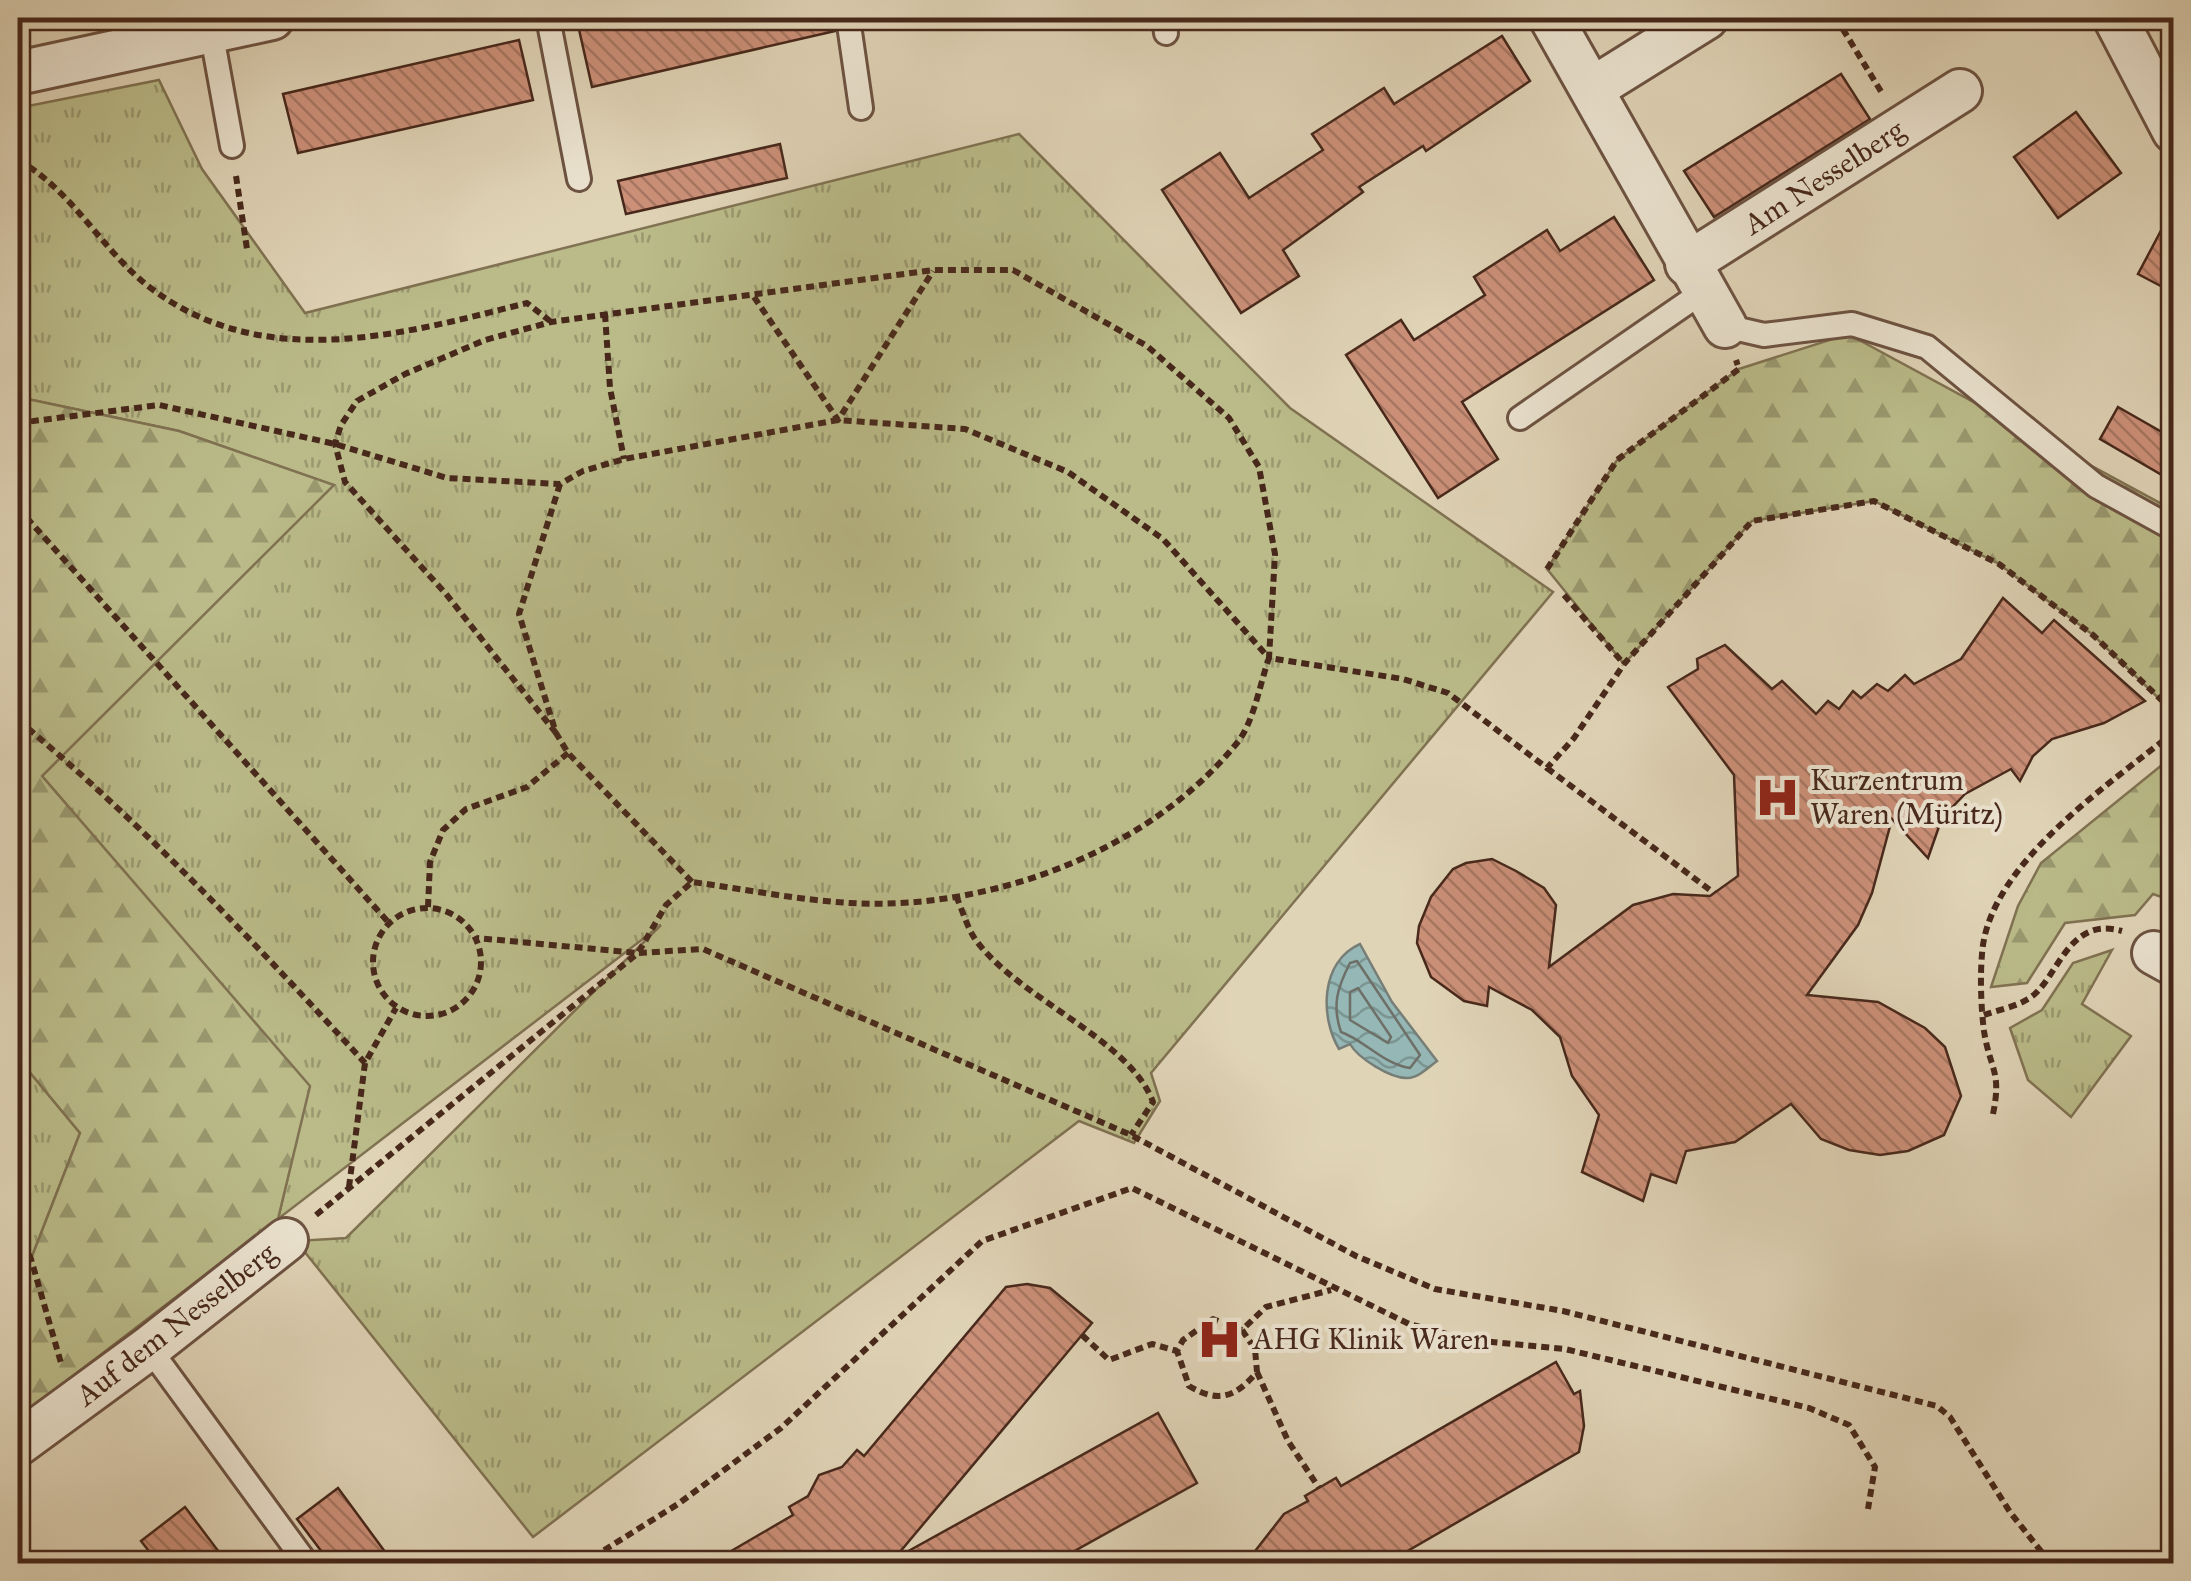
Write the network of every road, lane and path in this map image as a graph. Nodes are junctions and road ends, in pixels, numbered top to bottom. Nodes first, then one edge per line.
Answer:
1 (272, 18) edge
2 (548, 18) edge
3 (848, 18) edge
4 (1551, 18) edge
5 (1706, 18) edge
6 (1836, 18) edge
7 (2114, 18) edge
8 (211, 30) junction
9 (18, 74) edge
10 (1592, 88) junction
11 (1960, 90) dead end
12 (861, 108) dead end
13 (1902, 126) junction
14 (2174, 130) edge
15 (232, 146) joint
16 (18, 160) edge
17 (579, 180) dead end
18 (247, 249) dead end
19 (933, 270) junction
20 (1706, 294) junction
21 (754, 297) junction
22 (605, 314) junction
23 (551, 322) junction
24 (1520, 418) dead end
25 (838, 420) junction
26 (18, 423) edge
27 (335, 444) junction
28 (624, 459) junction
29 (560, 484) junction
30 (18, 508) edge
31 (2174, 529) edge
32 (1546, 569) dead end
33 (1564, 595) dead end
34 (1269, 658) junction
35 (1624, 664) junction
36 (2174, 712) edge
37 (18, 720) edge
38 (2174, 732) edge
39 (556, 733) junction
40 (568, 753) junction
41 (1547, 768) junction
42 (692, 882) junction
43 (1714, 893) dead end
44 (956, 896) junction
45 (428, 907) junction
46 (389, 922) junction
47 (477, 938) junction
48 (638, 953) junction
49 (2164, 959) edge
50 (396, 1008) junction
51 (1984, 1014) junction
52 (364, 1063) junction
53 (1993, 1114) dead end
54 (1131, 1135) junction
55 (348, 1190) junction
56 (18, 1232) edge
57 (286, 1240) joint
58 (1333, 1290) junction
59 (1242, 1330) junction
60 (1082, 1335) dead end
61 (150, 1348) junction
62 (1178, 1351) junction
63 (1257, 1372) junction
64 (83, 1398) junction
65 (18, 1444) edge
66 (1319, 1488) dead end
67 (1868, 1509) dead end
68 (307, 1564) edge
69 (582, 1564) edge
70 (2051, 1564) edge

1 - 8 street
2 - 17 lane
3 - 12 lane
4 - 10 street
5 - 10 street
6 - 13 path
7 - 14 street
8 - 9 street
8 - 15 lane
10 - 20 street
11 - 13 street, Am Nesselberg
13 - 20 street, Am Nesselberg
15 - 18 path
16 - 23 path
19 - 21 path
19 - 25 path
19 - 34 path
20 - 24 lane
20 - 31 lane
20 - 32 path
21 - 22 path
21 - 25 path
22 - 23 path
22 - 28 path
23 - 27 path
25 - 28 path
25 - 34 path
26 - 27 path
27 - 29 path
27 - 39 path
28 - 29 path
29 - 39 path
30 - 46 path
33 - 35 path
34 - 41 path
34 - 44 path
35 - 36 path
35 - 41 path
37 - 52 path
38 - 51 path
39 - 40 path
40 - 42 path
40 - 45 path
41 - 43 path
42 - 44 path
42 - 48 path
44 - 54 path
45 - 46 path
45 - 47 path
46 - 50 path
47 - 48 path
47 - 50 path
48 - 54 path
48 - 55 path
49 - 51 path
50 - 52 path
51 - 53 path
52 - 55 path
54 - 70 path
55 - 57 path
56 - 64 path
57 - 61 street, Auf dem Nesselberg
58 - 59 path
58 - 67 path
58 - 69 path
59 - 62 path
59 - 63 path
60 - 62 path
61 - 64 street, Auf dem Nesselberg
61 - 68 lane
62 - 63 path
63 - 66 path
64 - 65 street, Auf dem Nesselberg

